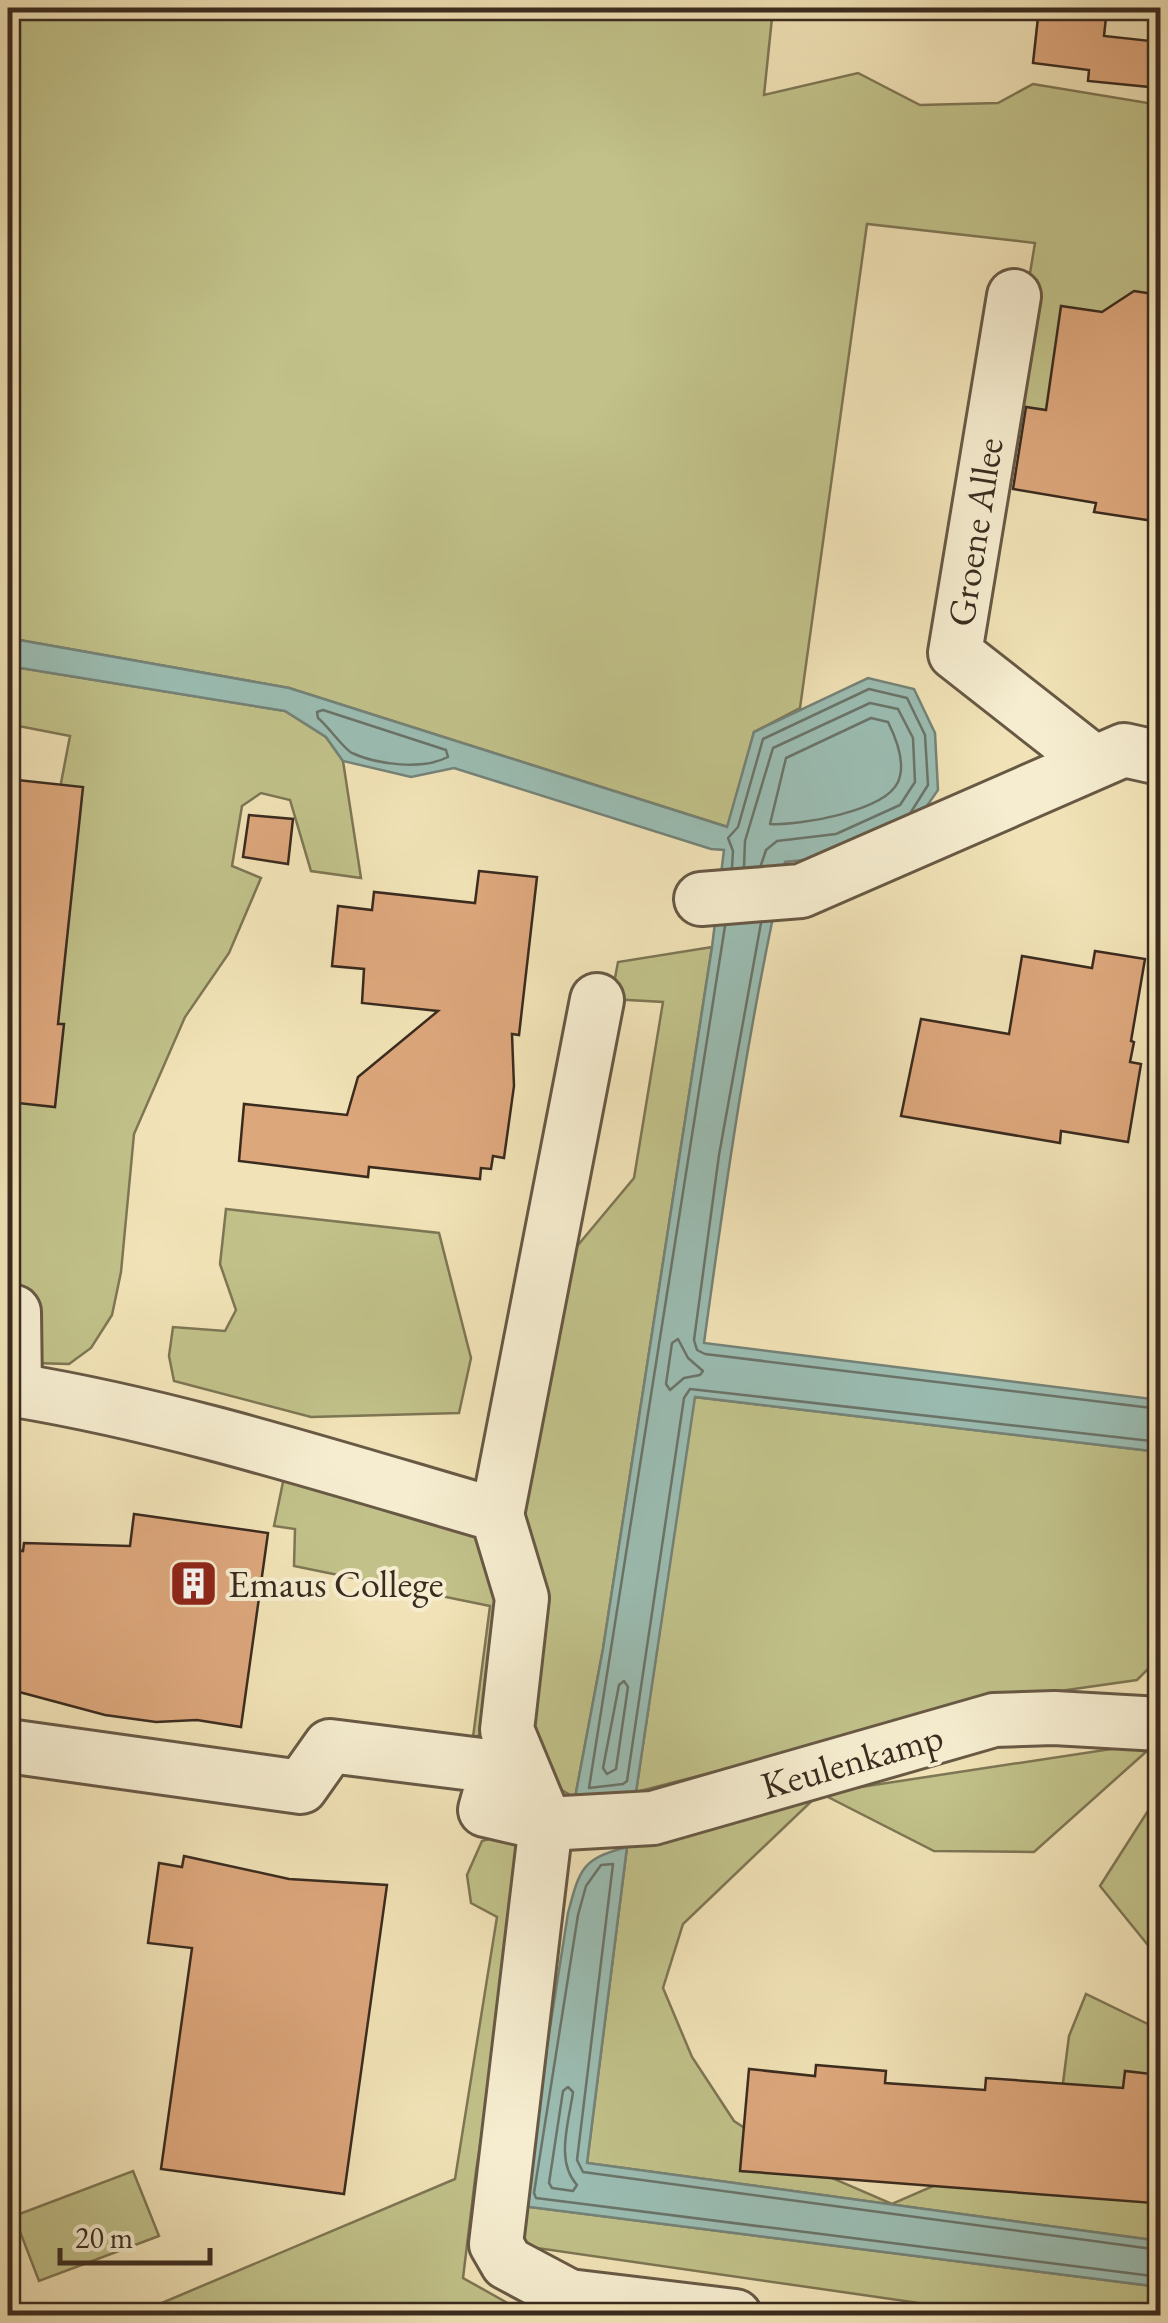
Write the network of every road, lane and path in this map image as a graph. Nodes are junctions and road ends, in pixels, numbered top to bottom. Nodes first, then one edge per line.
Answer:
1 (1014, 296) dead end
2 (1160, 758) edge
3 (1094, 762) junction
4 (700, 899) dead end
5 (597, 1000) dead end
6 (8, 1310) edge
7 (11, 1391) edge
8 (497, 1515) junction
9 (1160, 1724) edge
10 (8, 1746) edge
11 (546, 1824) junction
12 (560, 2306) edge
13 (735, 2316) edge

1 - 3 street, Groene Allee
2 - 3 street
3 - 4 street
5 - 8 street
6 - 7 street
7 - 8 street
8 - 11 street
9 - 11 street, Keulenkamp
10 - 11 street, Keulenkamp
11 - 12 street
12 - 13 street

